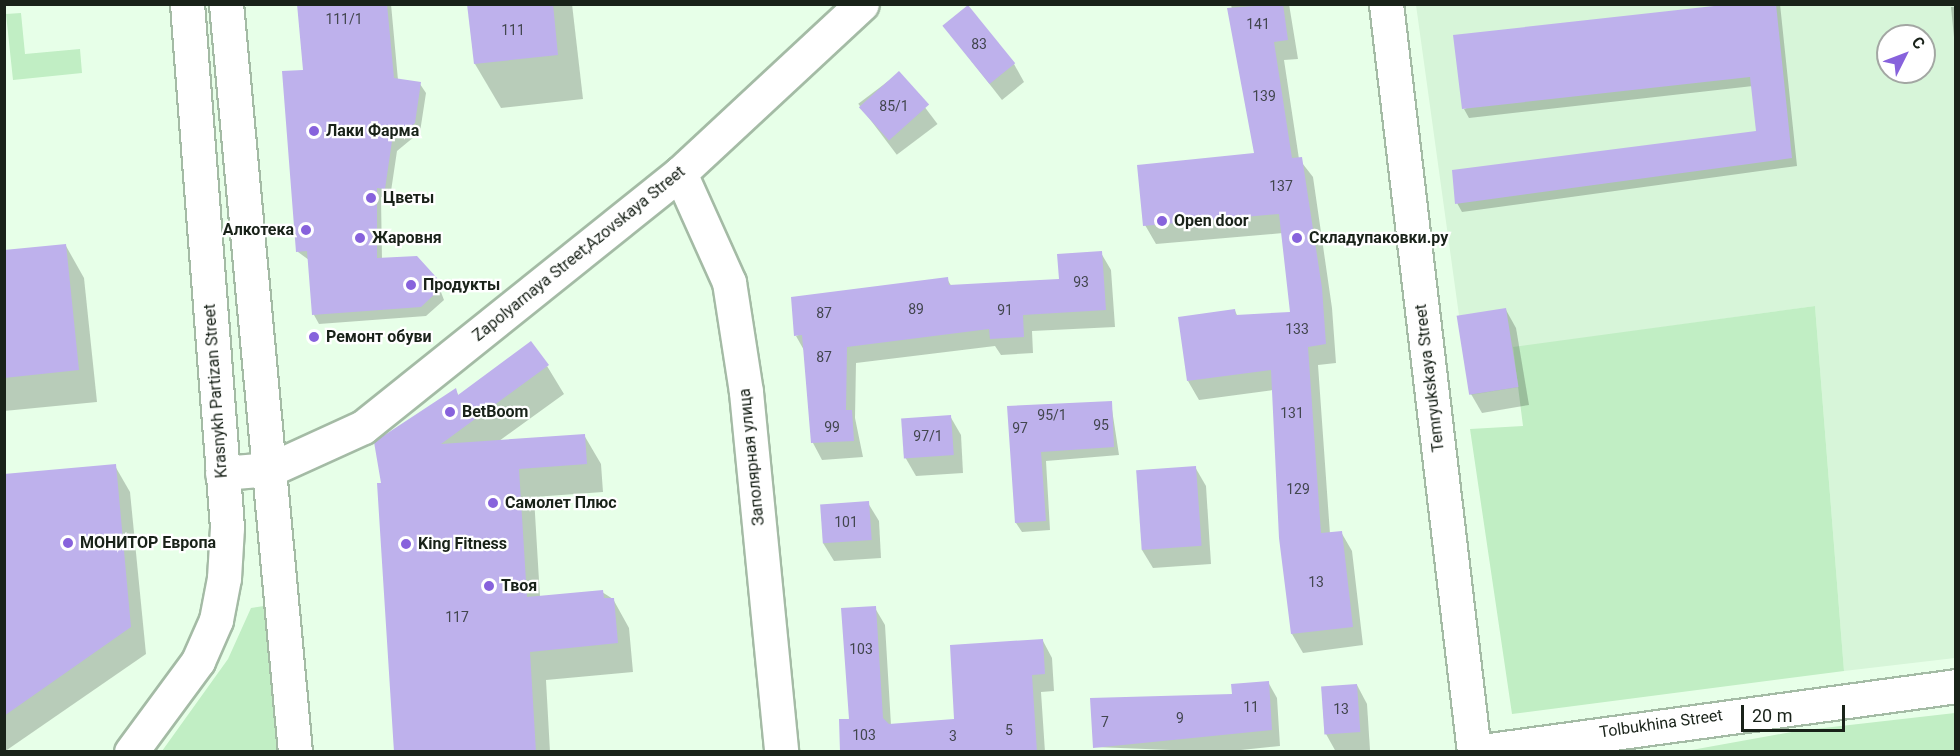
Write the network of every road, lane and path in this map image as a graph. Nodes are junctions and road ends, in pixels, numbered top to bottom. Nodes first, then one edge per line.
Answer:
1 (187, 4) edge
2 (226, 4) edge
3 (862, 4) edge
4 (1386, 4) edge
5 (680, 173) junction
6 (271, 469) junction
7 (222, 473) junction
8 (1956, 686) edge
9 (130, 752) edge
10 (295, 752) edge
11 (781, 752) edge
12 (1474, 752) edge

1 - 7 street, Krasnykh Partizan Street
2 - 6 street
3 - 5 street, Zapolyarnaya Street;Azovskaya Street
4 - 12 street, Temryukskaya Street
5 - 6 street, Zapolyarnaya Street;Azovskaya Street
5 - 11 street, Заполярная улица
6 - 7 street, Zapolyarnaya Street;Azovskaya Street
6 - 10 street
7 - 9 street, Krasnykh Partizan Street
8 - 12 street, Tolbukhina Street

